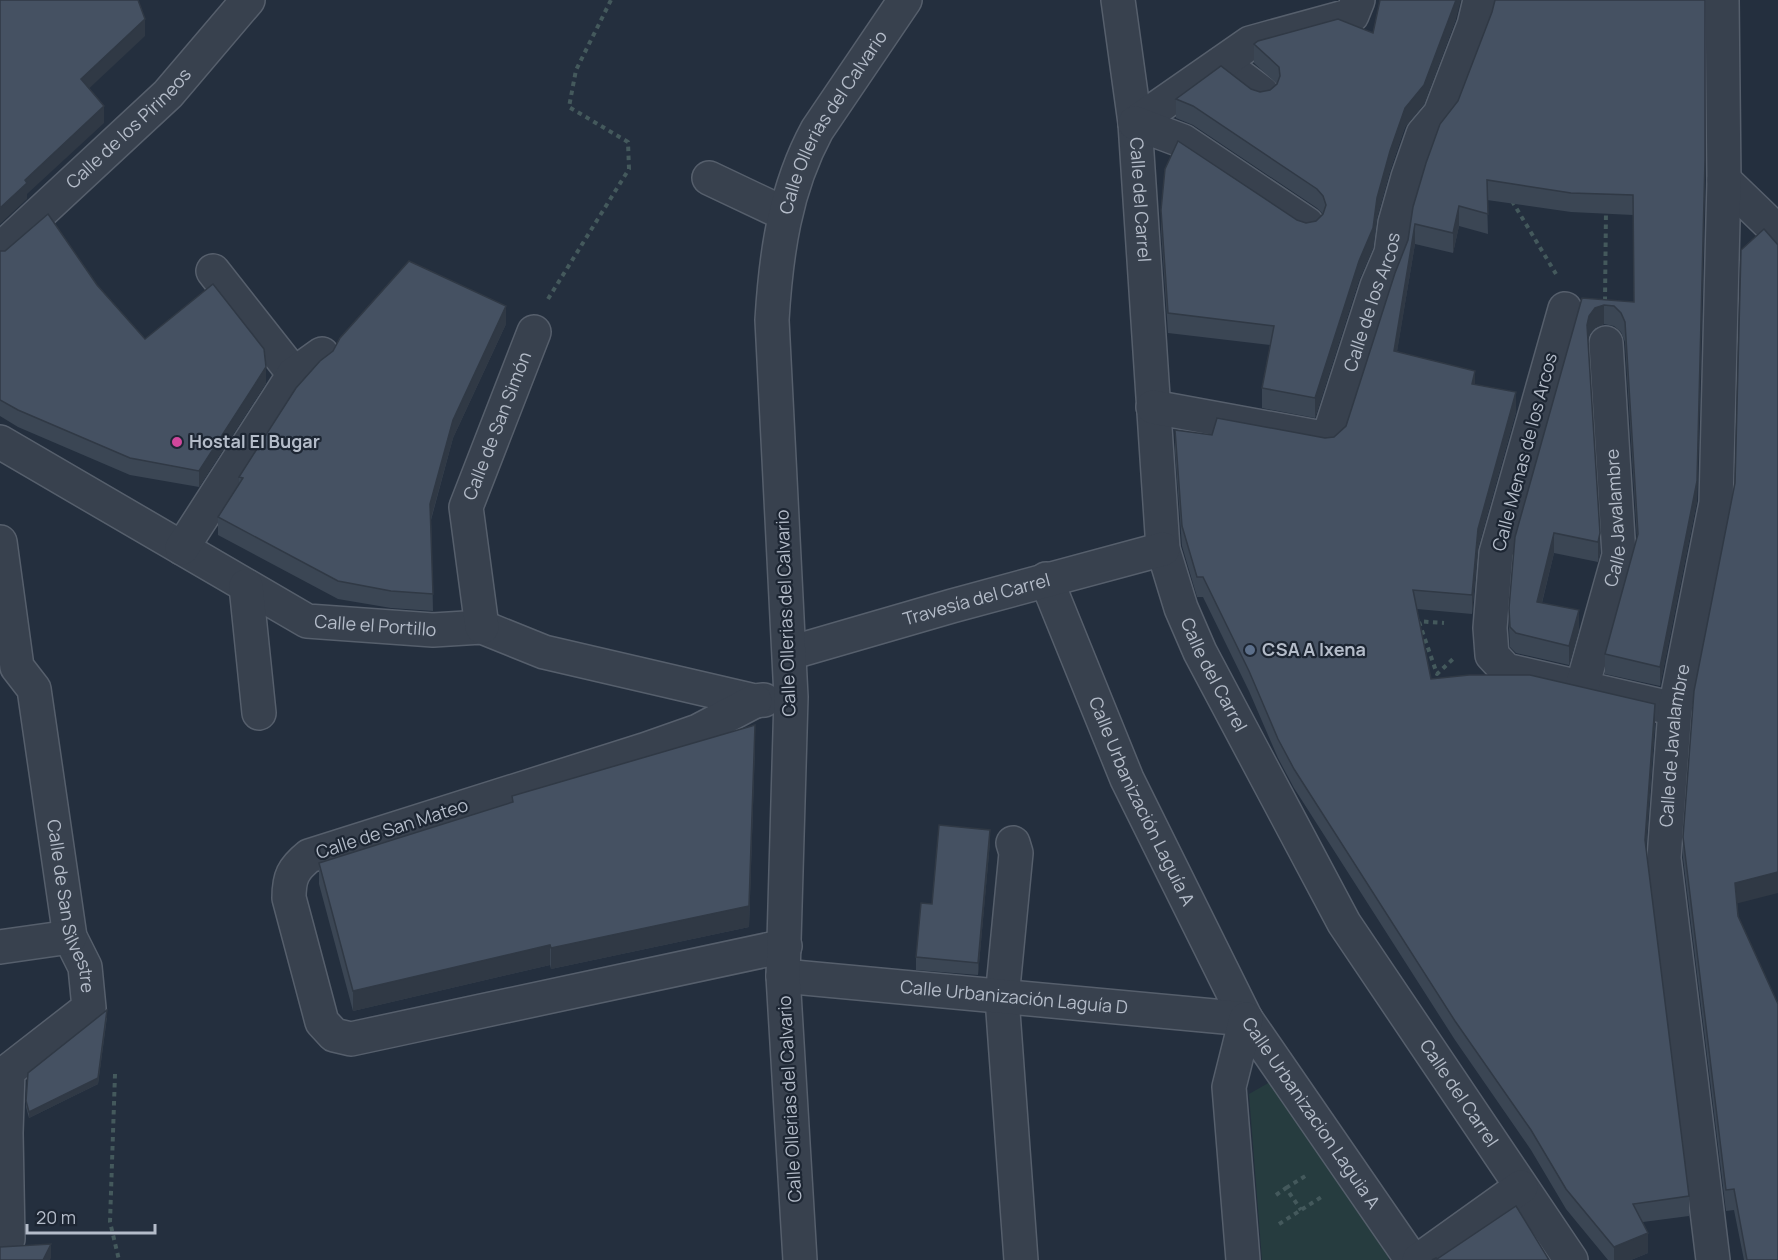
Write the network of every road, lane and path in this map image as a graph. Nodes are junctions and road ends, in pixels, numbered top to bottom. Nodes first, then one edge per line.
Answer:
1 (248, 0) edge
2 (611, 0) edge
3 (1118, 0) edge
4 (1358, 0) edge
5 (1480, 0) edge
6 (1722, 0) edge
7 (894, 3) edge
8 (1222, 63) junction
9 (1262, 93) edge
10 (1135, 123) junction
11 (709, 178) dead end
12 (1724, 180) junction
13 (1510, 198) edge
14 (1606, 202) edge
15 (785, 214) junction
16 (1307, 224) edge
17 (1776, 227) edge
18 (1722, 232) junction
19 (0, 250) edge
20 (213, 271) dead end
21 (1563, 296) joint
22 (1604, 307) edge
23 (534, 332) joint
24 (1606, 344) dead end
25 (322, 354) dead end
26 (294, 374) junction
27 (1153, 407) junction
28 (0, 442) edge
29 (0, 542) edge
30 (182, 548) junction
31 (1163, 549) junction
32 (1046, 579) junction
33 (246, 586) junction
34 (1407, 621) edge
35 (1419, 622) junction
36 (1444, 623) edge
37 (482, 627) junction
38 (790, 653) junction
39 (1446, 666) dead end
40 (9, 668) edge
41 (1582, 687) junction
42 (791, 697) junction
43 (755, 701) junction
44 (1675, 709) junction
45 (259, 714) dead end
46 (1013, 843) dead end
47 (70, 937) junction
48 (0, 947) edge
49 (784, 961) junction
50 (1002, 998) junction
51 (1246, 1019) junction
52 (115, 1074) dead end
53 (1521, 1187) junction
54 (1329, 1192) dead end
55 (1292, 1196) dead end
56 (1301, 1210) junction
57 (1277, 1226) dead end
58 (4, 1240) edge
59 (119, 1260) edge
60 (800, 1260) edge
61 (1021, 1260) edge
62 (1243, 1260) edge
63 (1412, 1260) edge
64 (1419, 1260) edge
65 (1571, 1260) edge
66 (1713, 1260) edge

1 - 19 street, Calle de los Pirineos
2 - 23 path
3 - 10 street, Calle del Carrel
4 - 8 street
5 - 27 street, Calle de los Arcos
6 - 12 street, Calle de Javalambre
7 - 15 street, Calle Ollerias del Calvario
8 - 9 street
8 - 10 street
10 - 16 street
10 - 27 street, Calle del Carrel
11 - 15 street
12 - 17 street
12 - 18 street, Calle de Javalambre
13 - 21 path
14 - 22 path
15 - 38 street, Calle Ollerias del Calvario
17 - 18 street
18 - 44 street, Calle de Javalambre
20 - 26 street
21 - 41 street, Calle Menas de los Arcos
23 - 37 street, Calle de San Simón
24 - 41 street, Calle Javalambre
25 - 26 street
26 - 30 street
27 - 31 street, Calle del Carrel
28 - 30 street, Calle el Portillo
29 - 40 street, Calle de San Silvestre
30 - 33 street, Calle el Portillo
31 - 32 street, Travesía del Carrel
31 - 53 street, Calle del Carrel
32 - 38 street, Travesía del Carrel
32 - 51 street, Calle Urbanización Laguía A
33 - 37 street, Calle el Portillo
33 - 45 street
34 - 35 path
35 - 36 path
35 - 39 path
37 - 43 street, Calle el Portillo
38 - 42 street, Calle Ollerias del Calvario
40 - 47 street, Calle de San Silvestre
41 - 44 street, Calle Menas de los Arcos
42 - 43 street, Calle el Portillo
42 - 49 street, Calle Ollerias del Calvario
43 - 49 street, Calle de San Mateo
44 - 66 street, Calle de Javalambre
46 - 50 street
47 - 48 street
47 - 58 street, Calle de San Silvestre
49 - 50 street, Calle Urbanización Laguía D
49 - 60 street, Calle Ollerias del Calvario
50 - 51 street, Calle Urbanización Laguía D
50 - 61 street
51 - 62 street, Calle Urbanizacion Laguia A
51 - 63 street, Calle Urbanizacion Laguia A
52 - 59 path
53 - 64 street
53 - 65 street, Calle del Carrel
54 - 56 path
55 - 56 path
56 - 57 path

